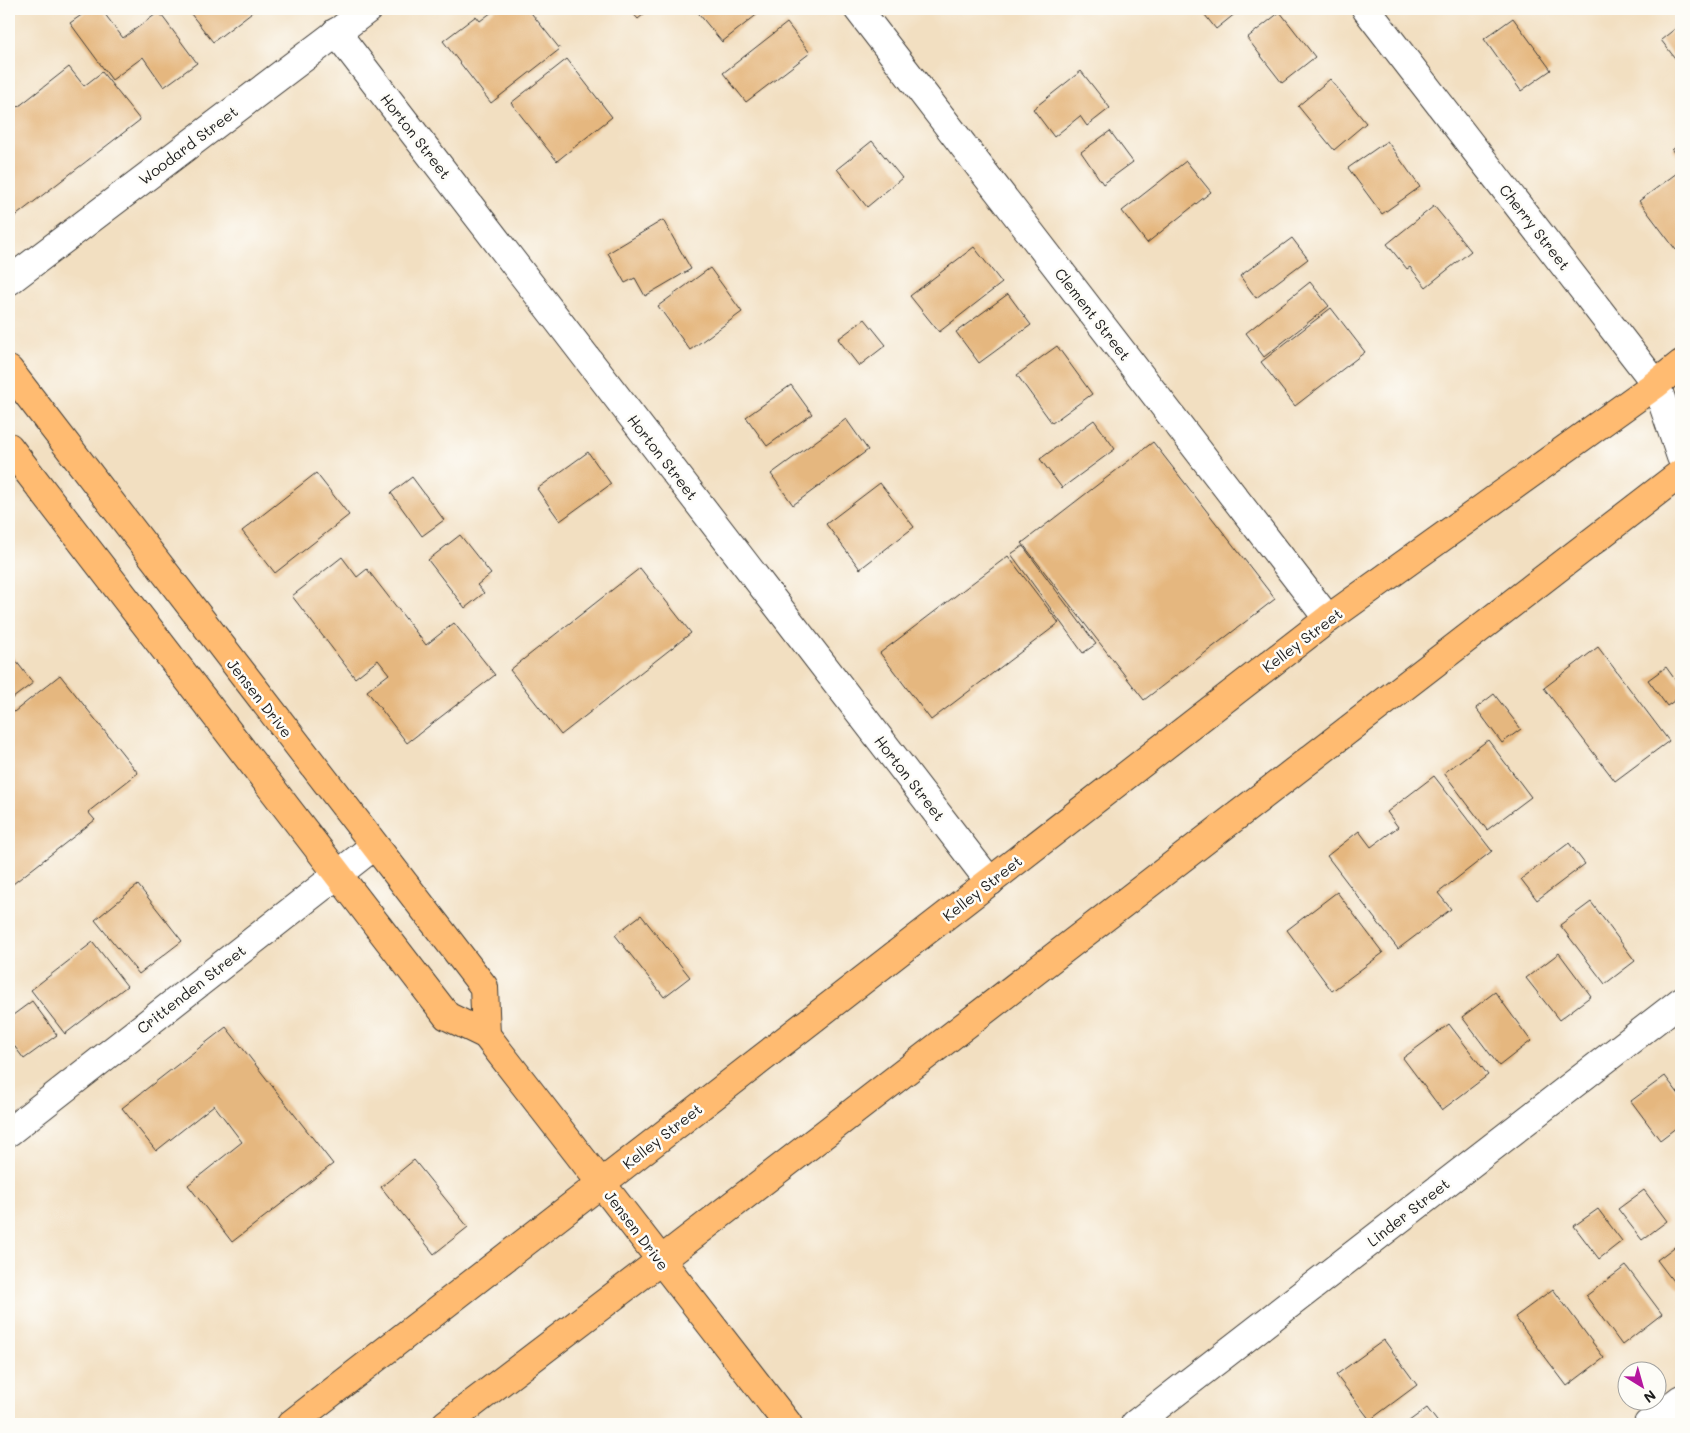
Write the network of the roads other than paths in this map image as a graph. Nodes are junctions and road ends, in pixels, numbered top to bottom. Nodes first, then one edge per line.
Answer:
1 (368, 9) edge
2 (858, 9) edge
3 (1366, 9) edge
4 (336, 32) junction
5 (9, 281) edge
6 (1681, 364) edge
7 (9, 370) edge
8 (1656, 384) junction
9 (9, 447) edge
10 (1681, 457) edge
11 (1681, 473) edge
12 (1328, 618) junction
13 (374, 846) junction
14 (337, 874) junction
15 (990, 882) junction
16 (1681, 1001) edge
17 (486, 1035) junction
18 (9, 1132) edge
19 (601, 1183) junction
20 (660, 1261) junction
21 (1681, 1399) edge
22 (291, 1424) edge
23 (446, 1424) edge
24 (788, 1424) edge
25 (1135, 1424) edge
26 (1648, 1424) edge

1 - 4 street, Woodard Street
2 - 12 street, Clement Street
3 - 8 street, Cherry Street
4 - 5 street, Woodard Street
4 - 15 street, Horton Street
6 - 8 main road, Kelley Street
7 - 13 main road, Jensen Drive
8 - 10 street, Cherry Street
8 - 12 main road, Kelley Street
9 - 14 main road, Jensen Drive
11 - 20 main road
12 - 15 main road, Kelley Street
13 - 14 street, Crittenden Street
13 - 17 main road, Jensen Drive
14 - 17 main road, Jensen Drive
14 - 18 street, Crittenden Street
15 - 19 main road, Kelley Street
16 - 25 street, Linder Street
17 - 19 main road, Jensen Drive
19 - 20 main road, Jensen Drive
19 - 22 main road, Kelley Street
20 - 23 main road
20 - 24 main road, Jensen Drive
21 - 26 street

